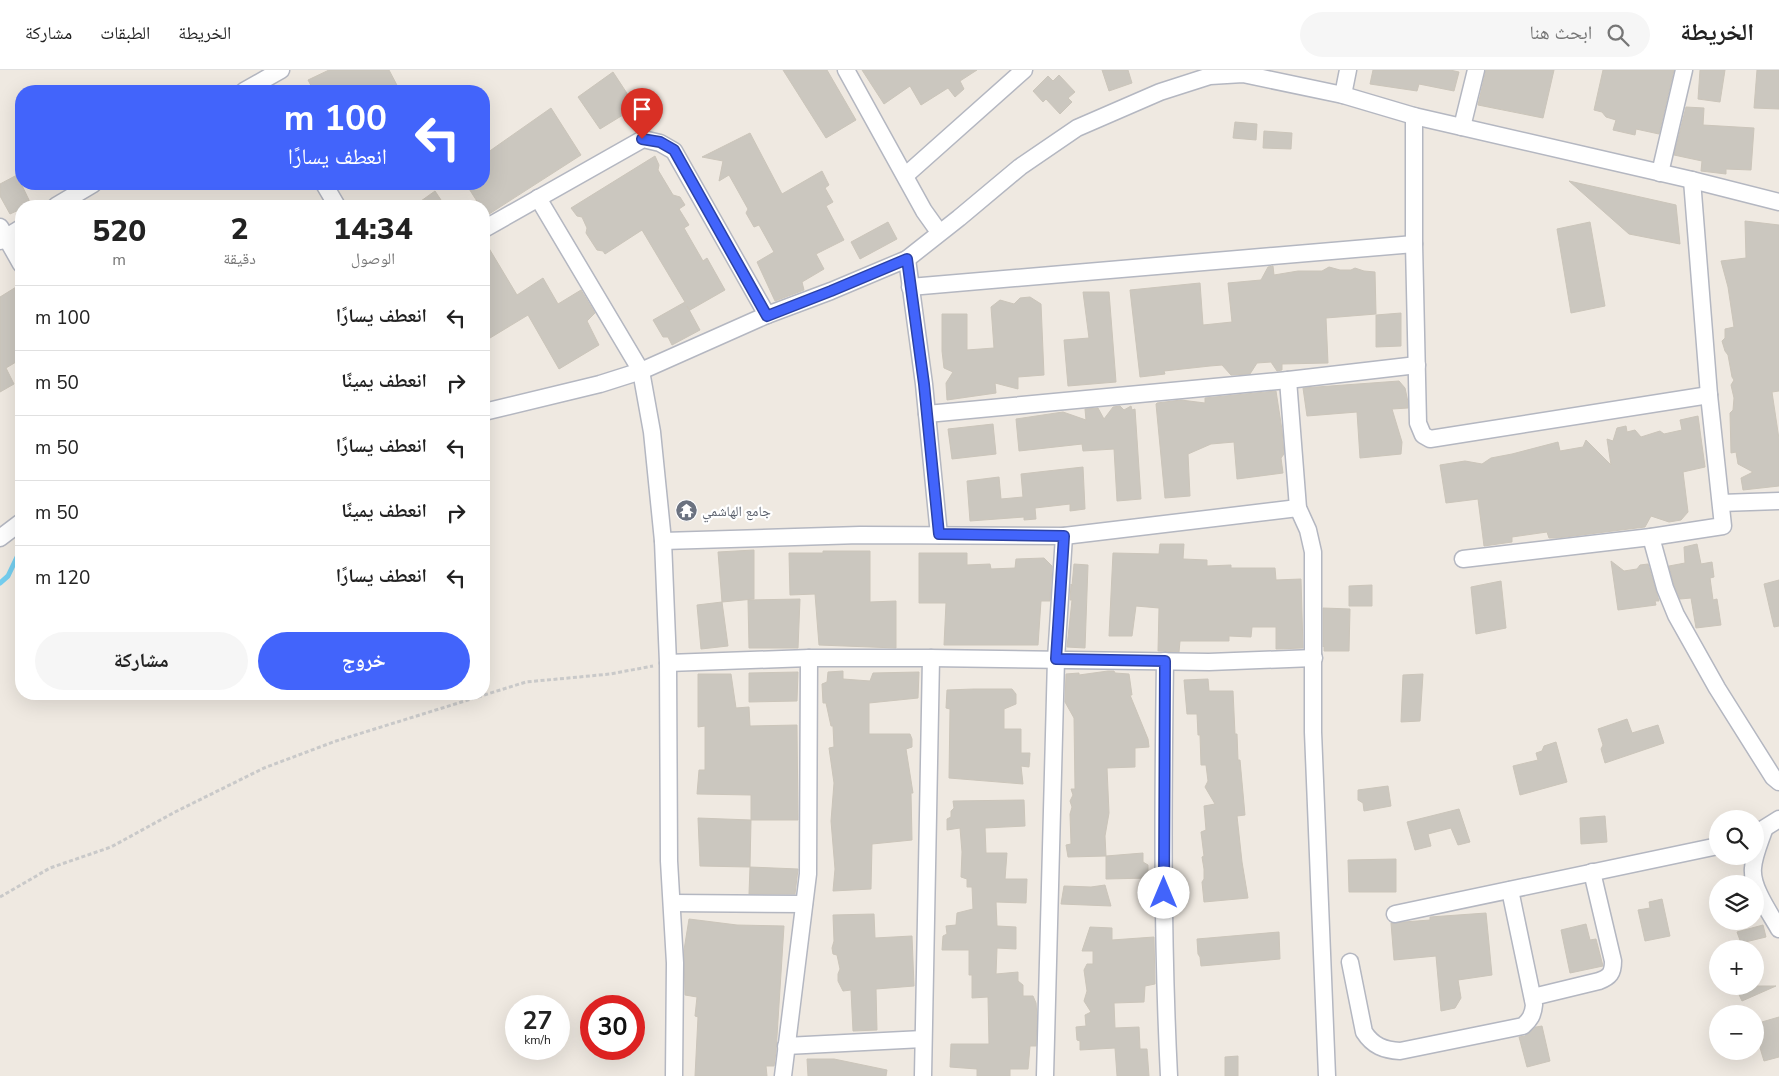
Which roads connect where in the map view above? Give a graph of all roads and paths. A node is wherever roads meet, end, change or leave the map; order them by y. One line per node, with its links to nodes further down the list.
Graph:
1 (281, 70): 8 (street)
2 (846, 70): 13 (street)
3 (1024, 70): 13 (street)
4 (1348, 70): 9 (street)
5 (1476, 70): 11 (street)
6 (1684, 70): 12 (street)
7 (1243, 72): 9 (street); 21 (street)
8 (254, 84)
9 (1343, 95): 10 (street)
10 (1414, 116): 11 (street); 23 (street)
11 (1462, 127): 12 (street)
12 (1660, 173): 14 (street)
13 (906, 175): 21 (street)
14 (1692, 180): 18 (street); 31 (street)
15 (83, 190): 17 (street)
16 (538, 198): 19 (street); 27 (street); 29 (street)
17 (66, 200)
18 (1779, 202)
19 (490, 226)
20 (15, 230): 22 (street)
21 (939, 232): 25 (street)
22 (2, 235): 24 (street)
23 (1414, 244): 26 (street); 28 (street)
24 (15, 255)
25 (907, 259): 26 (street); 27 (street)
26 (910, 287): 33 (street)
27 (767, 316): 29 (street)
28 (1417, 366): 30 (street); 31 (street)
29 (641, 371): 32 (street); 42 (street)
30 (1288, 380): 33 (street); 36 (street)
31 (1709, 395): 35 (street)
32 (490, 411)
33 (926, 414): 38 (street)
34 (1779, 501): 35 (street)
35 (1721, 503): 41 (street)
36 (1298, 508): 39 (street); 46 (street)
37 (15, 527): 40 (street)
38 (939, 534): 39 (street); 42 (street)
39 (1064, 536): 47 (street)
40 (0, 538)
41 (1651, 538): 43 (street); 52 (street)
42 (663, 541): 49 (street)
43 (1463, 559)
44 (809, 658): 45 (street); 49 (street); 61 (street)
45 (931, 658): 47 (street); 66 (street)
46 (1314, 658): 48 (street); 73 (street)
47 (1056, 659): 48 (street); 71 (street)
48 (1165, 661): 72 (street)
49 (668, 663): 50 (path); 60 (street)
50 (490, 693)
51 (468, 700): 59 (path)
52 (1779, 782)
53 (1779, 819): 54 (street)
54 (1764, 829)
55 (1709, 848): 57 (street)
56 (1753, 865): 63 (street)
57 (1592, 872): 58 (street); 65 (street)
58 (1510, 890): 62 (street); 65 (street)
59 (0, 897)
60 (672, 903): 61 (street); 68 (street)
61 (804, 904): 67 (street)
62 (1395, 914)
63 (1779, 929)
64 (1350, 962): 65 (street)
65 (1533, 997)
66 (923, 1039): 67 (street); 70 (street)
67 (786, 1046): 69 (street)
68 (674, 1076)
69 (783, 1076)
70 (923, 1076)
71 (1045, 1076)
72 (1170, 1076)
73 (1327, 1076)

